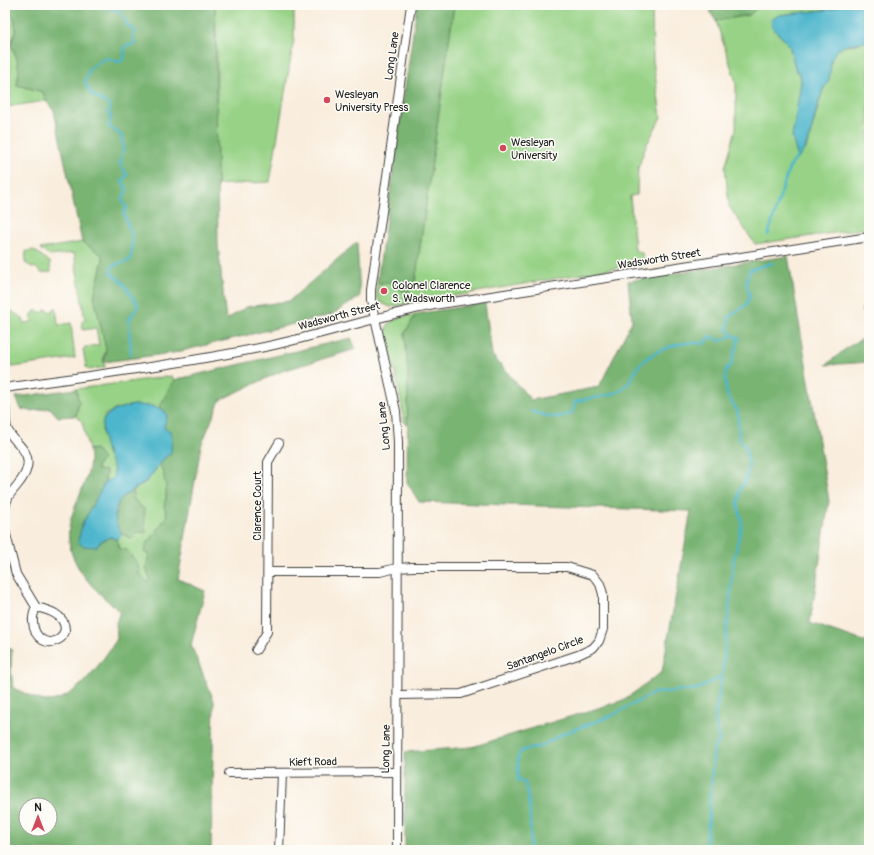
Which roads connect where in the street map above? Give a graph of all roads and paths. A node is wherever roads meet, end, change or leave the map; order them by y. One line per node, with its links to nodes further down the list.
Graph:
1 (411, 5): 3 (street, Long Lane)
2 (869, 237): 3 (street, Wadsworth Street)
3 (375, 318): 4 (street, Wadsworth Street); 9 (street, Long Lane)
4 (5, 388)
5 (5, 406): 7 (street)
6 (279, 444): 10 (street, Clarence Court)
7 (5, 508)
8 (5, 531): 11 (street)
9 (397, 568): 10 (street); 13 (street, Long Lane); 13 (street, Santangelo Circle)
10 (268, 572): 12 (street, Clarence Court)
11 (36, 607): 11 (street)
12 (256, 650)
13 (398, 695): 14 (street, Long Lane)
14 (397, 772): 16 (street, Kieft Road); 18 (street, Long Lane)
15 (229, 773): 16 (street, Kieft Road)
16 (282, 773): 17 (street)
17 (279, 850)
18 (397, 850)

